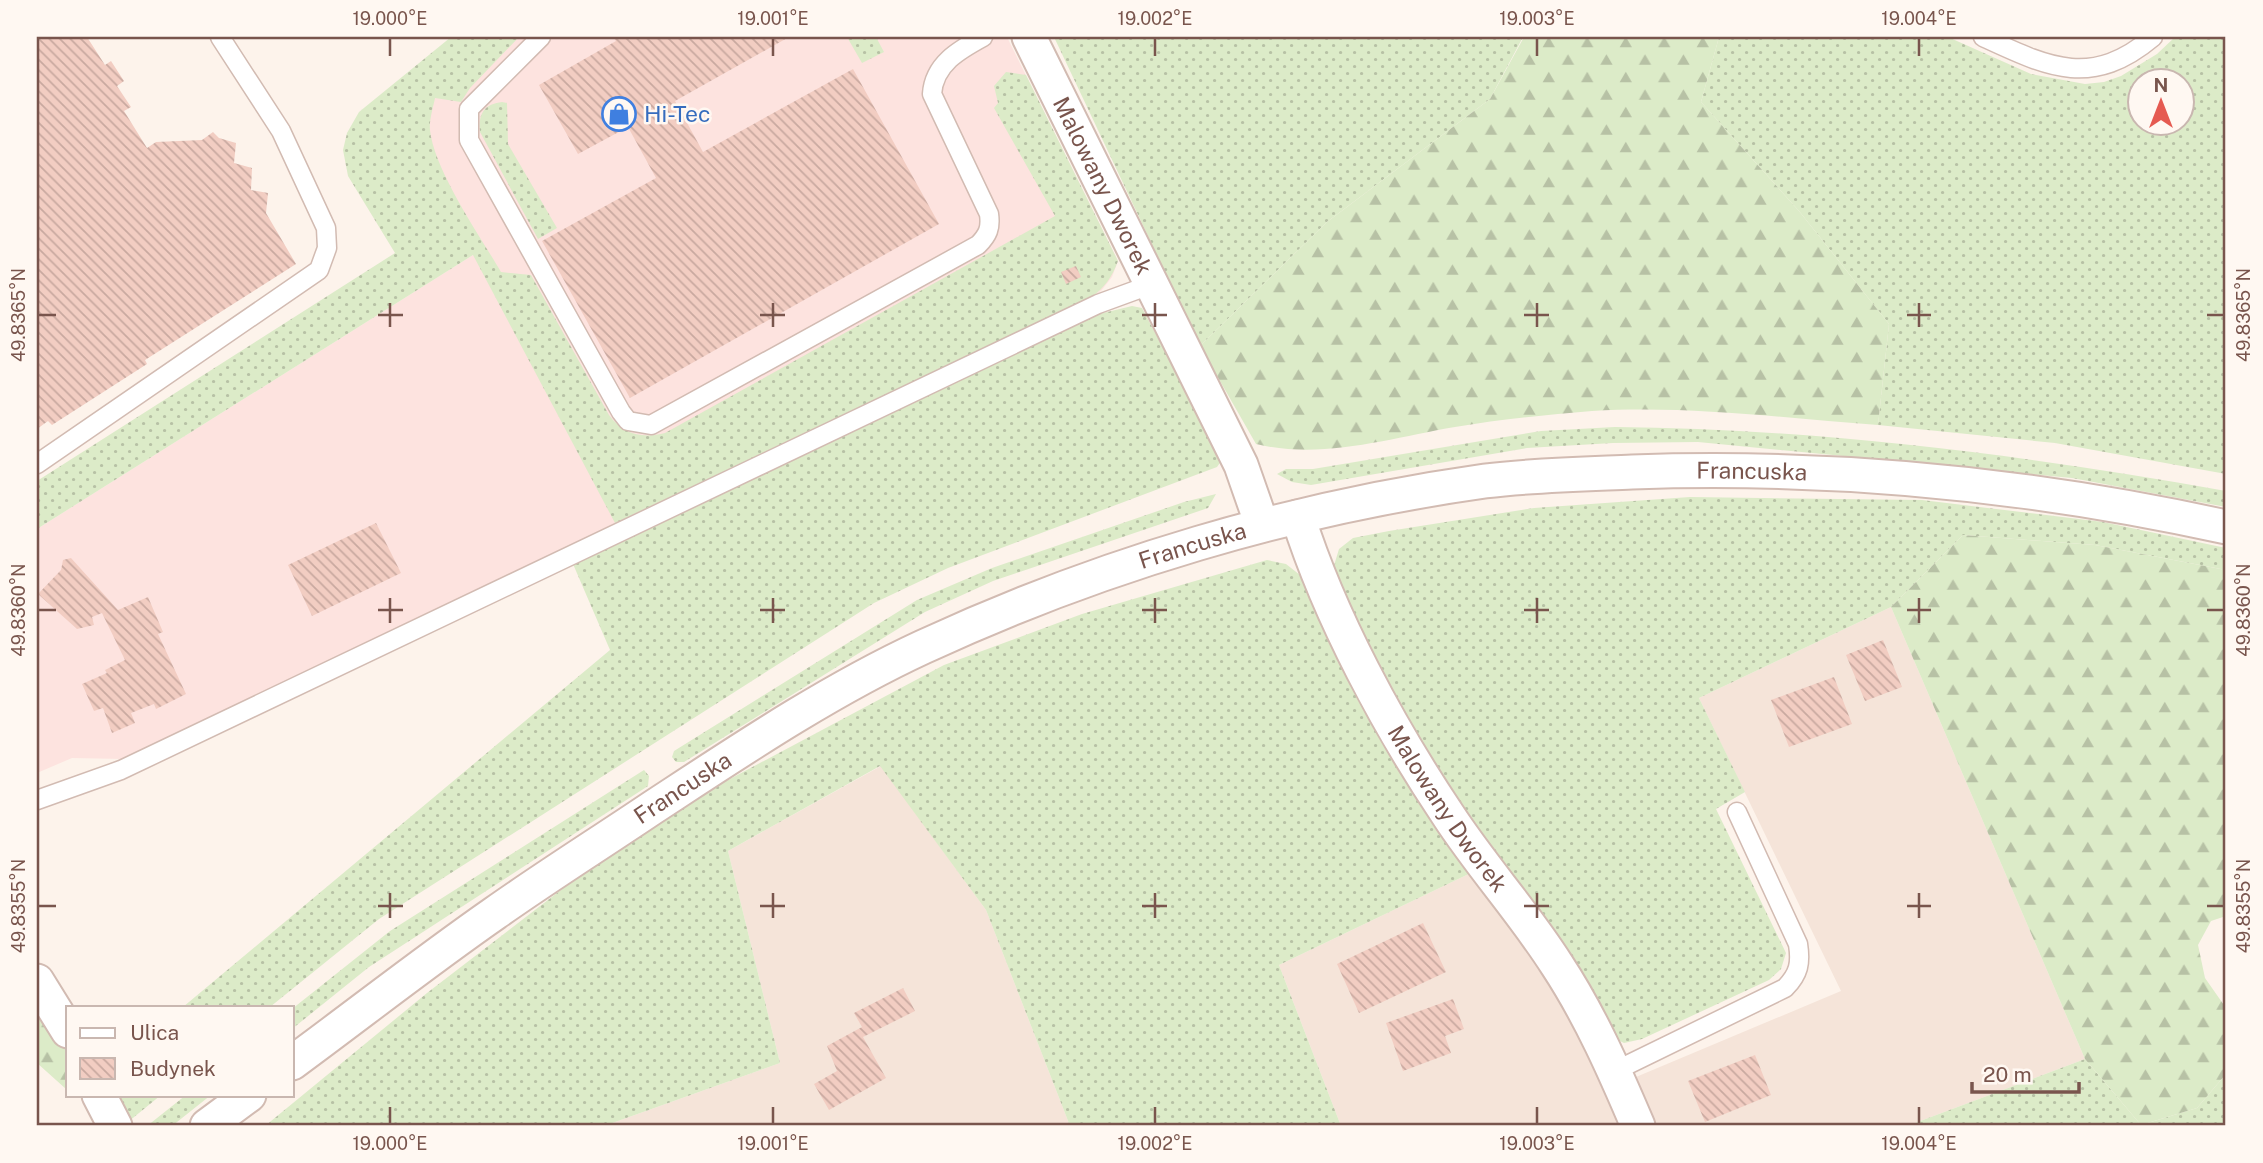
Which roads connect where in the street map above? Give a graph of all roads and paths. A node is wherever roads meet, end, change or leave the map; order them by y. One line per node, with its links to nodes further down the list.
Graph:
1 (220, 37): 8 (lane)
2 (541, 37): 3 (lane)
3 (983, 37)
4 (1029, 37): 7 (street, Malowany Dworek)
5 (1983, 37): 6 (lane)
6 (2152, 37)
7 (1150, 285): 10 (street, Malowany Dworek); 12 (lane)
8 (37, 464)
9 (1298, 517): 10 (street, Francuska); 11 (street, Francuska); 17 (street, Malowany Dworek)
10 (1262, 525): 16 (street, Francuska)
11 (2226, 527)
12 (37, 800)
13 (1737, 812): 17 (lane)
14 (37, 981): 15 (street)
15 (66, 1028)
16 (294, 1062)
17 (1615, 1070): 22 (street, Malowany Dworek)
18 (100, 1096): 20 (street)
19 (248, 1096): 21 (street)
20 (115, 1126)
21 (207, 1126)
22 (1639, 1126)

